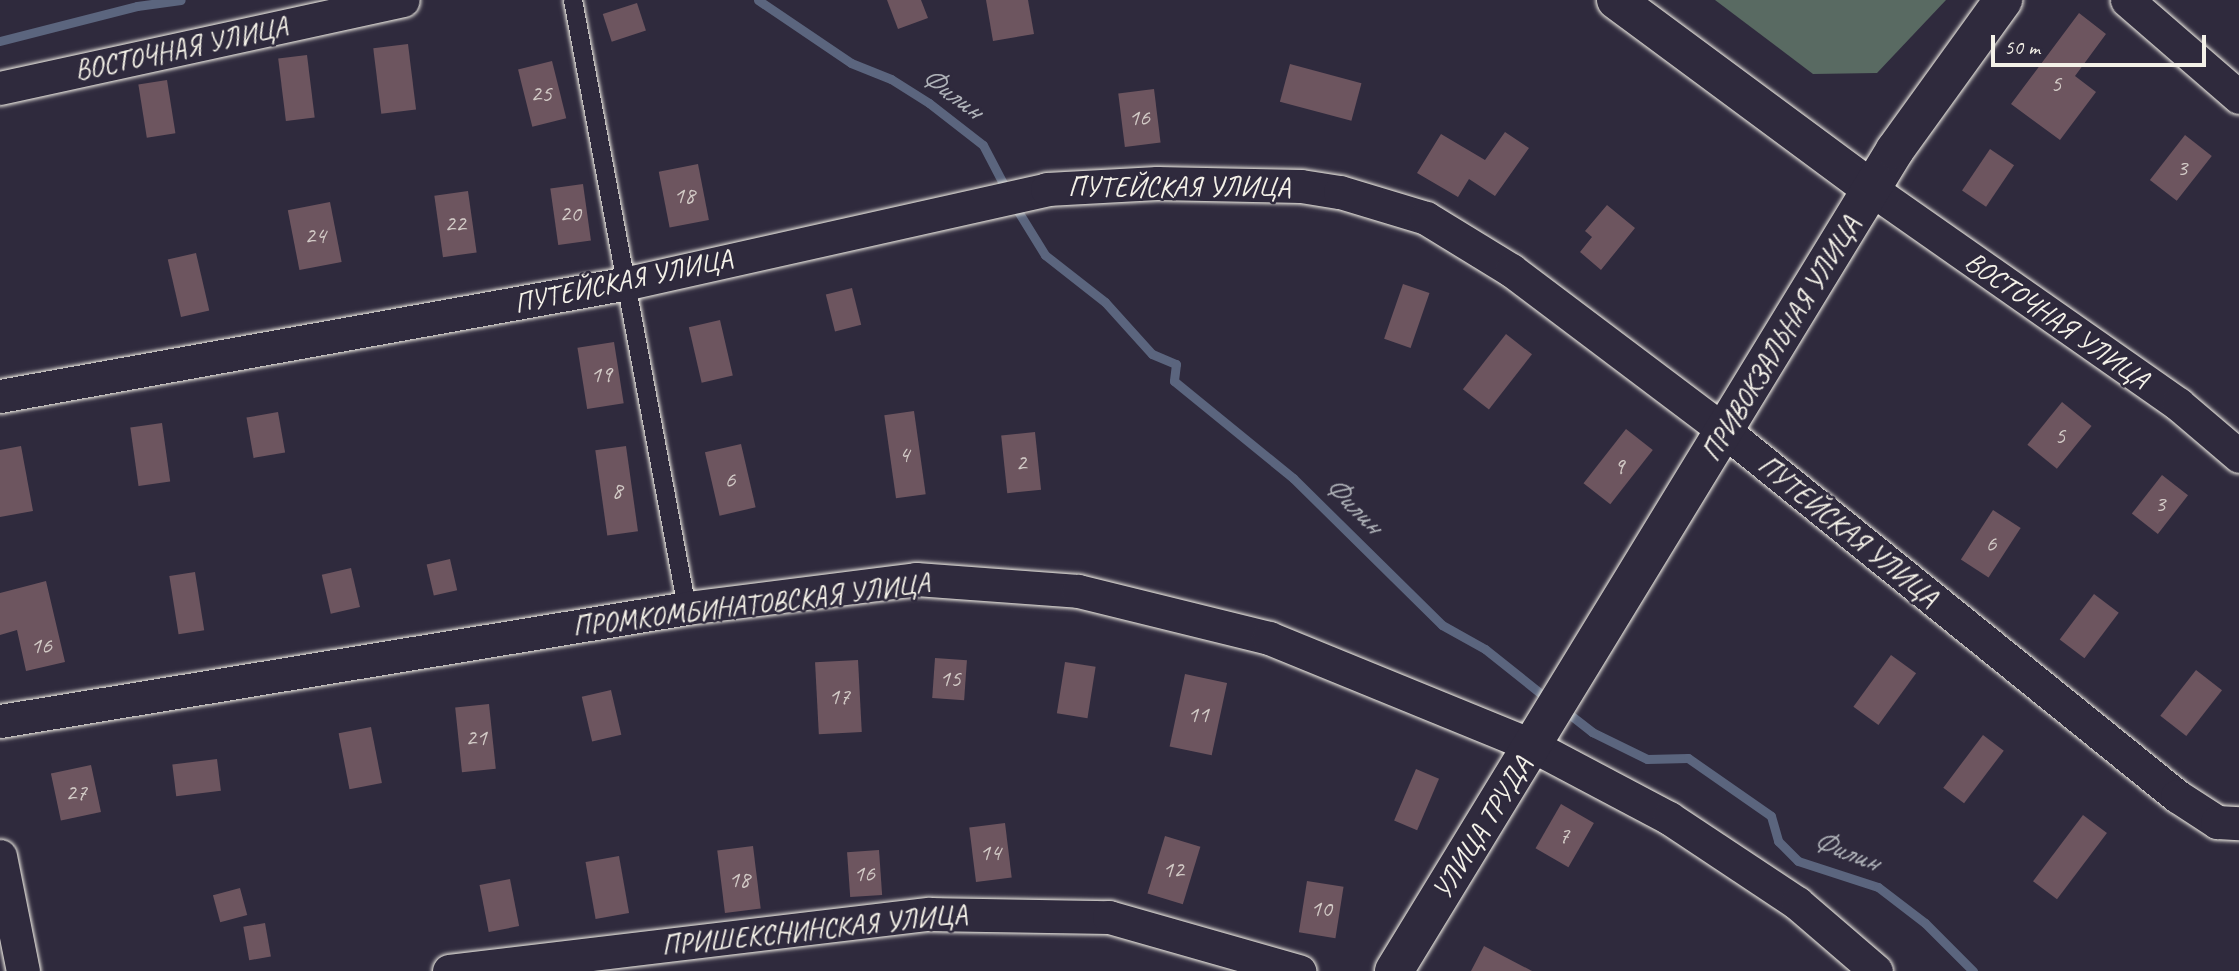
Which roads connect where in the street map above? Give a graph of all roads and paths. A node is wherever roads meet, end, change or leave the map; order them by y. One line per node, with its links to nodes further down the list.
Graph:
1 (403, 0): 6 (street, ВОСТОЧНАЯ УЛИЦА)
2 (573, 0): 9 (lane)
3 (1616, 0): 8 (street)
4 (2003, 0): 8 (street, ПРИВОКЗАЛЬНАЯ УЛИЦА)
5 (2127, 0): 7 (street)
6 (0, 88)
7 (2239, 97)
8 (1871, 189): 11 (street, ПРИВОКЗАЛЬНАЯ УЛИЦА); 12 (street, ВОСТОЧНАЯ УЛИЦА)
9 (628, 283): 10 (street, ПУТЕЙСКАЯ УЛИЦА); 11 (street, ПУТЕЙСКАЯ УЛИЦА); 13 (lane)
10 (0, 396)
11 (1726, 432): 14 (street, ПРИВОКЗАЛЬНАЯ УЛИЦА); 17 (street, ПУТЕЙСКАЯ УЛИЦА)
12 (2239, 456)
13 (687, 608): 15 (street, ПРОМКОМБИНАТОВСКАЯ УЛИЦА); 16 (street, ПРОМКОМБИНАТОВСКАЯ УЛИЦА)
14 (1569, 685): 16 (street, УЛИЦА ТРУДА)
15 (0, 721)
16 (1542, 732): 22 (street, УЛИЦА ТРУДА); 23 (street, ПРОМКОМБИНАТОВСКАЯ УЛИЦА)
17 (2239, 823)
18 (0, 856): 19 (street)
19 (23, 971)
20 (449, 971): 21 (street, ПРИШЕКСНИНСКАЯ УЛИЦА)
21 (1299, 971)
22 (1394, 971)
23 (1876, 971)

